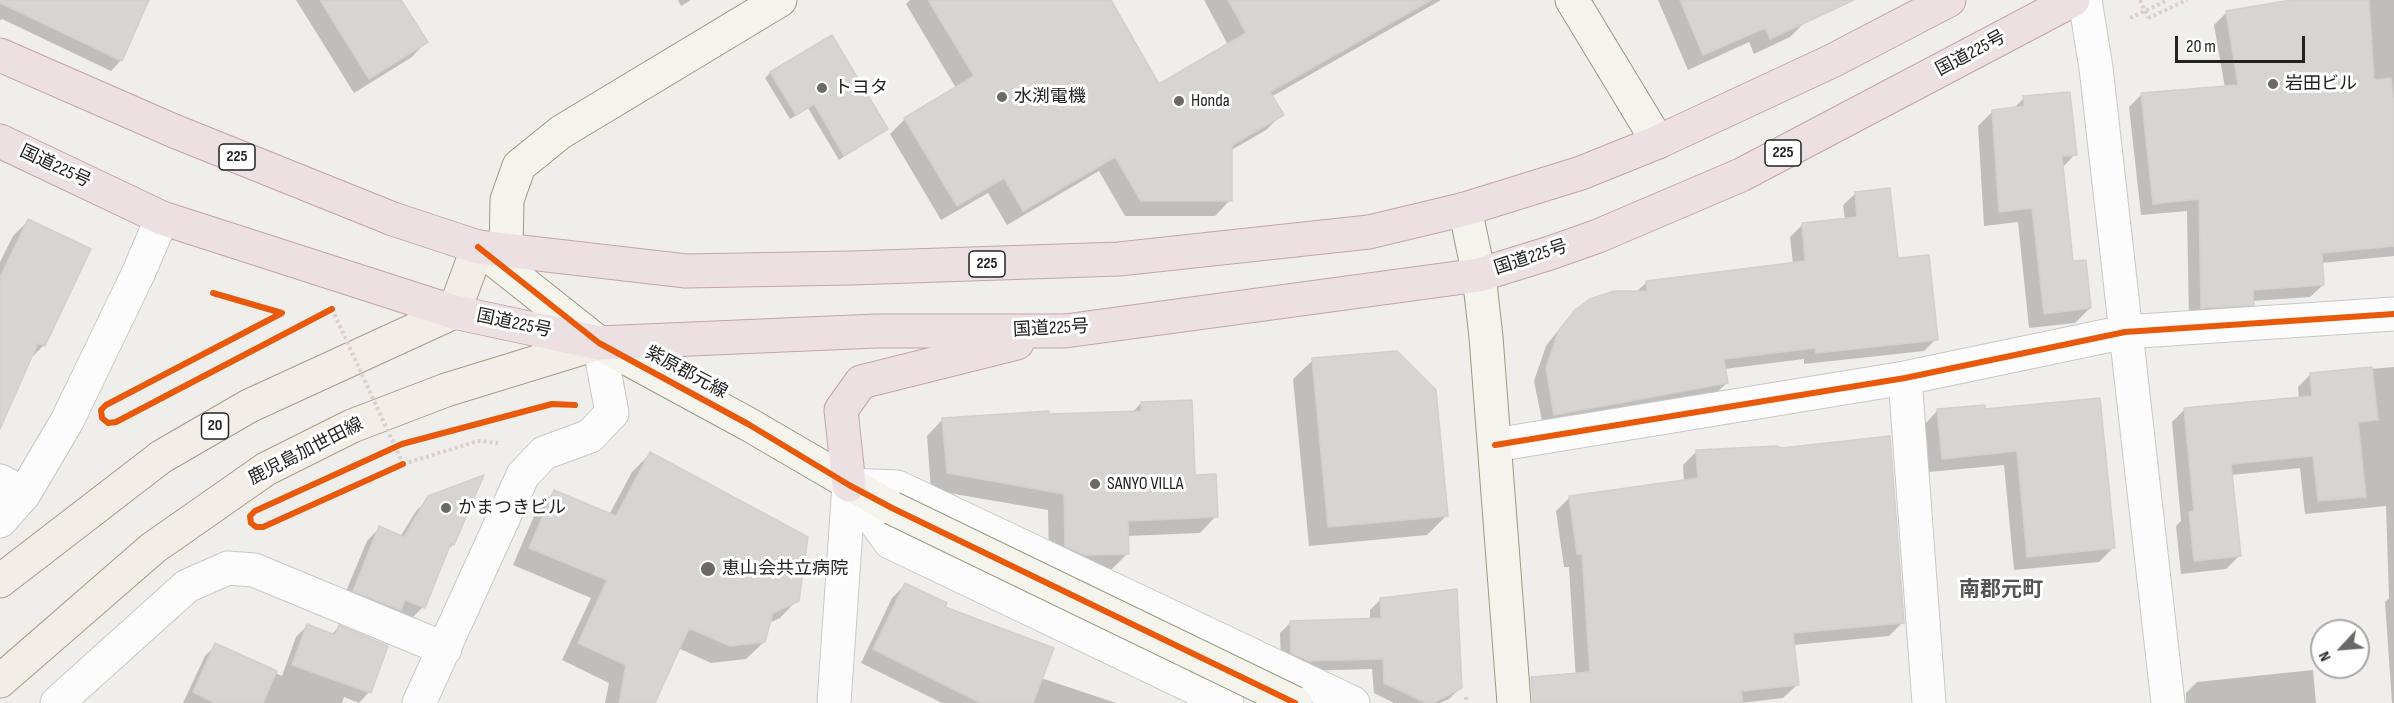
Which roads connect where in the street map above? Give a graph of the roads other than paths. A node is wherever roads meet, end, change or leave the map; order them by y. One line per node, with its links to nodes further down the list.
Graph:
1 (780, 0): 11 (street)
2 (1572, 0): 8 (street)
3 (1949, 0): 8 (highway, 225)
4 (2073, 0): 12 (highway, 国道225号 / 225)
5 (2085, 0): 16 (street)
6 (0, 55): 11 (highway, 225)
7 (0, 141): 10 (highway, 国道225号 / 225)
8 (1658, 142): 9 (highway, 225)
9 (1465, 209): 11 (highway, 225); 12 (street)
10 (162, 218): 13 (highway, 国道225号 / 225); 21 (street)
11 (492, 249): 13 (main road); 17 (street, 紫原郡元線)
12 (1479, 275): 15 (highway, 国道225号 / 225); 19 (street)
13 (454, 312): 17 (highway, 国道225号 / 225); 23 (main road, 20)
14 (2394, 314): 16 (street)
15 (1065, 331): 17 (highway, 国道225号 / 225); 20 (highway, 225)
16 (2124, 332): 18 (street); 36 (street)
17 (598, 343): 20 (street, 紫原郡元線); 25 (street); 27 (main road, 鹿児島加世田線)
18 (1905, 378): 19 (street); 35 (street)
19 (1495, 446): 34 (street)
20 (849, 484): 24 (street); 26 (street); 30 (street); 32 (street, 紫原郡元線, bridge)
21 (12, 488): 22 (street)
22 (0, 521)
23 (0, 581)
24 (1150, 606): 26 (street); 33 (street)
25 (445, 649): 28 (street); 29 (street)
26 (1125, 654): 31 (street)
27 (0, 681)
28 (57, 703)
29 (419, 703)
30 (834, 703)
31 (1227, 703)
32 (1295, 703)
33 (1353, 703)
34 (1514, 703)
35 (1929, 703)
36 (2168, 703)

